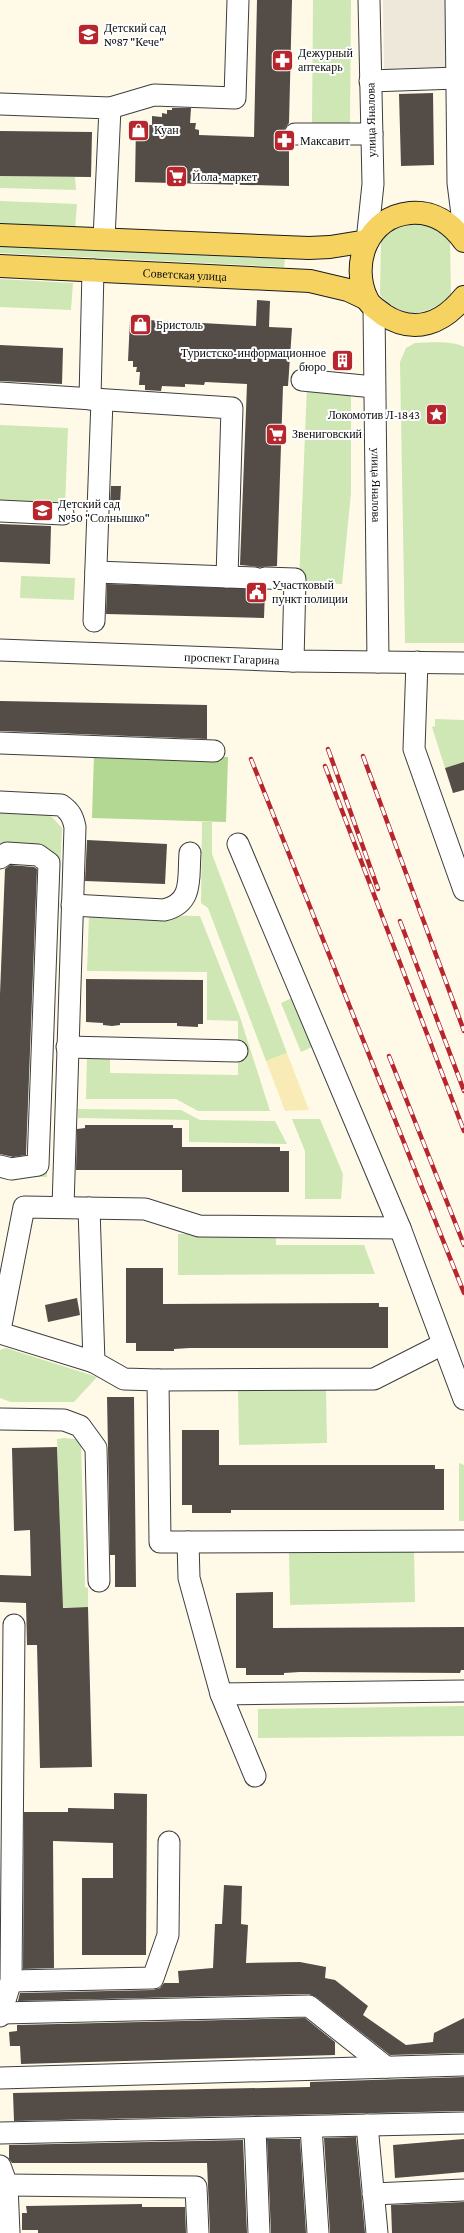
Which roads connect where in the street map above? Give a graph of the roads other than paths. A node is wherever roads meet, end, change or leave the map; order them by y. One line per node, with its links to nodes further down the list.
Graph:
1 (238, 0): 7 (street)
2 (369, 0): 5 (street, улица Яналова)
3 (456, 0): 4 (street)
4 (457, 78): 5 (street); 10 (street)
5 (370, 81): 9 (street, улица Яналова)
6 (0, 104): 7 (street)
7 (110, 108): 13 (street)
8 (295, 134): 9 (street)
9 (372, 134): 14 (street, улица Яналова)
10 (461, 134): 11 (street)
11 (464, 230)
12 (0, 235): 13 (main road)
13 (104, 239): 14 (main road)
14 (367, 240): 15 (main road); 19 (main road)
15 (464, 241)
16 (0, 266): 17 (main road, Советская улица)
17 (93, 270): 19 (main road, Советская улица); 23 (street)
18 (464, 297): 19 (main road, Советская улица)
19 (370, 304): 21 (street, улица Яналова)
20 (302, 380): 21 (street)
21 (374, 387): 31 (street, улица Яналова)
22 (0, 393): 23 (street)
23 (96, 400): 26 (street); 27 (street)
24 (0, 511): 25 (street)
25 (63, 514)
26 (96, 572): 27 (street); 28 (street)
27 (227, 577): 30 (street)
28 (94, 621)
29 (0, 650): 30 (street, проспект Гагарина)
30 (293, 661): 31 (street, проспект Гагарина)
31 (378, 662): 32 (street, проспект Гагарина)
32 (418, 662): 33 (street, проспект Гагарина); 40 (street)
33 (464, 663)
34 (0, 743): 35 (street)
35 (214, 751)
36 (0, 802): 41 (street)
37 (238, 844): 47 (street)
38 (190, 853): 41 (street)
39 (0, 858): 44 (street)
40 (464, 890)
41 (72, 905): 42 (street)
42 (67, 1047): 43 (street); 45 (street)
43 (237, 1051)
44 (0, 1166)
45 (63, 1207): 46 (street); 48 (street)
46 (89, 1208): 47 (street); 51 (street)
47 (400, 1228): 50 (street)
48 (0, 1330)
49 (0, 1333): 51 (street)
50 (443, 1344): 52 (street); 53 (street)
51 (94, 1362): 52 (street)
52 (158, 1380): 56 (street)
53 (464, 1399)
54 (0, 1420): 57 (street)
55 (464, 1541): 56 (street)
56 (188, 1542): 60 (street)
57 (99, 1581)
58 (14, 1625): 63 (street)
59 (464, 1691): 60 (street)
60 (221, 1694): 61 (street)
61 (255, 1776)
62 (169, 1842): 63 (street)
63 (7, 1975): 64 (street)
64 (0, 2014): 66 (street)
65 (464, 2065): 66 (street)
66 (386, 2067): 67 (street)
67 (0, 2078)
68 (464, 2123): 69 (street)
69 (367, 2125): 70 (street); 75 (street)
70 (311, 2127): 71 (street); 79 (street)
71 (255, 2128): 72 (street); 78 (street)
72 (0, 2133)
73 (3, 2176): 76 (street); 77 (street)
74 (464, 2190): 75 (street)
75 (373, 2194): 80 (street)
76 (9, 2233)
77 (198, 2233)
78 (259, 2233)
79 (318, 2233)
80 (377, 2233)

